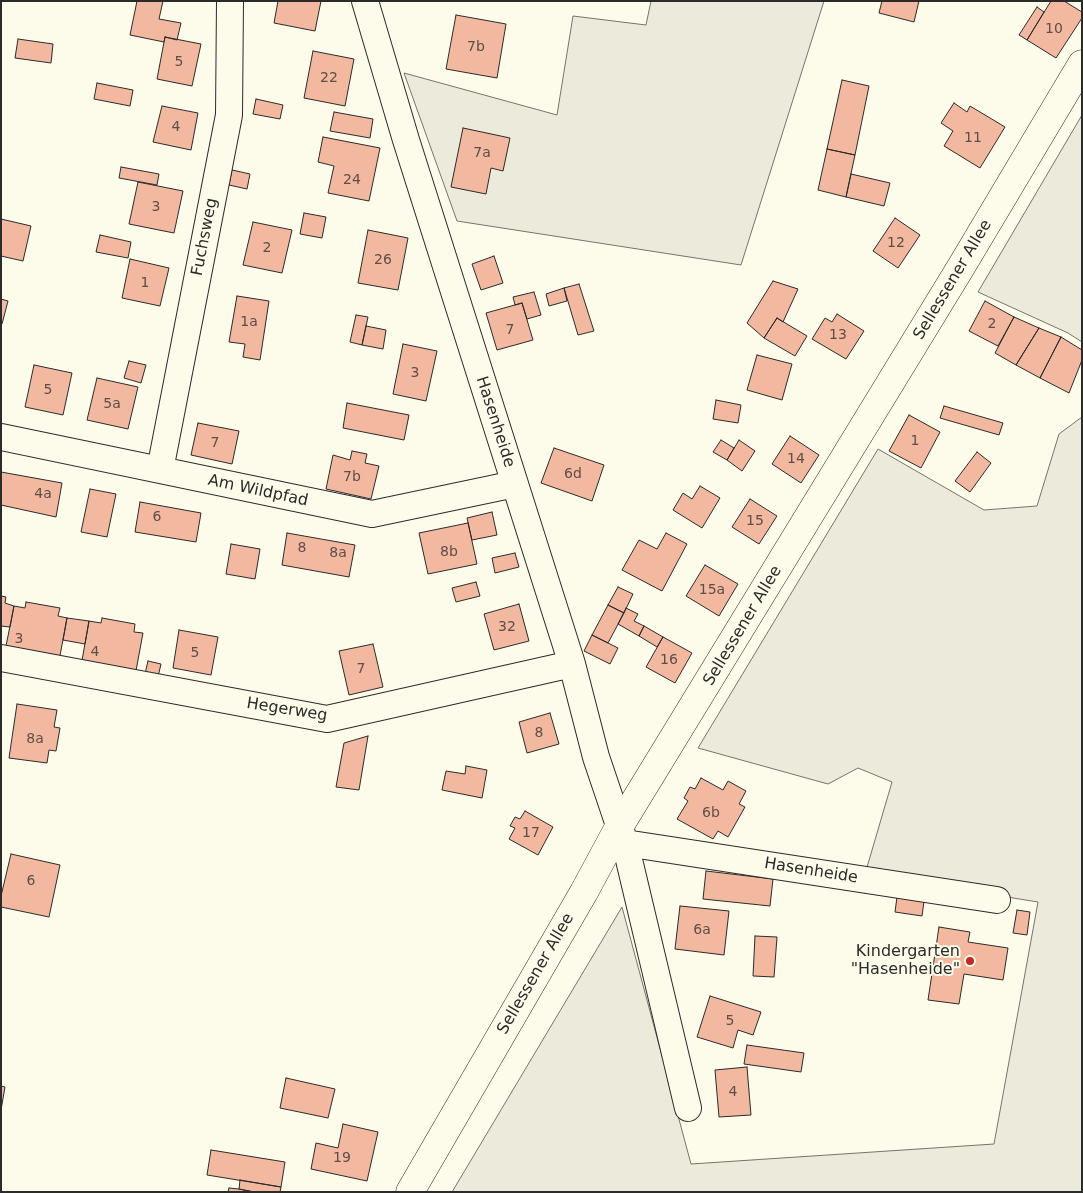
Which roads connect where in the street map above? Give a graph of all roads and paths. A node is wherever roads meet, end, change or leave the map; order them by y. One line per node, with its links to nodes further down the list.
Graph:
1 (230, 1): 5 (street, Fuchsweg)
2 (365, 1): 6 (street, Hasenheide)
3 (1082, 64): 9 (main road, Sellessener Allee)
4 (1, 436): 5 (street, Am Wildpfad)
5 (160, 470): 6 (street, Am Wildpfad)
6 (515, 484): 8 (street, Hasenheide)
7 (1, 658): 8 (street, Hegerweg)
8 (572, 664): 9 (street, Hasenheide)
9 (622, 835): 10 (street, Hasenheide); 11 (street, Hasenheide); 12 (main road, Sellessener Allee)
10 (997, 900)
11 (688, 1108)
12 (410, 1192)

